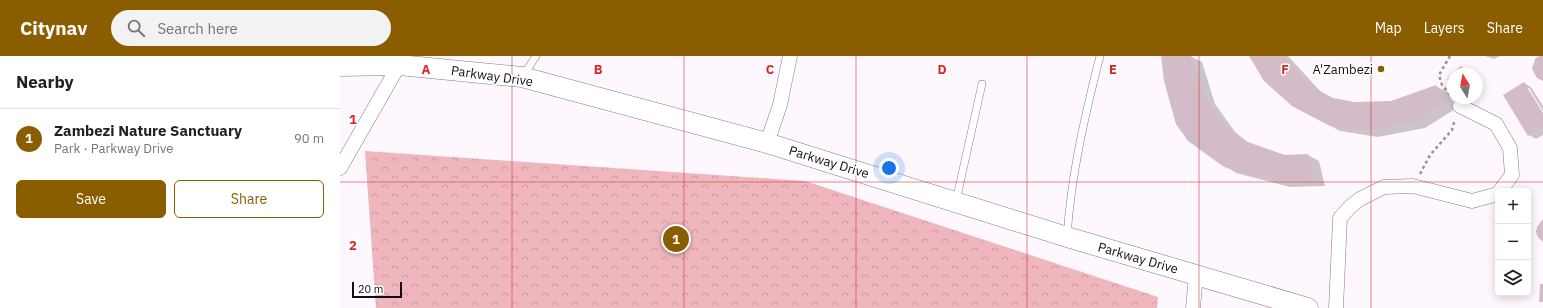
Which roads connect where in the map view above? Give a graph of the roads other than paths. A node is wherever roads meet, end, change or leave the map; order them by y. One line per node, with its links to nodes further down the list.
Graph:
1 (536, 56): 6 (lane)
2 (790, 56): 9 (street)
3 (1100, 56): 14 (lane)
4 (394, 60): 5 (street, Parkway Drive); 6 (street, Parkway Drive); 10 (street)
5 (340, 66)
6 (522, 78): 9 (street, Parkway Drive)
7 (982, 84): 13 (lane)
8 (1461, 104): 11 (street)
9 (767, 144): 13 (street, Parkway Drive)
10 (340, 168)
11 (1502, 188)
12 (1495, 195): 18 (street)
13 (956, 201): 14 (street, Parkway Drive)
14 (1067, 237): 15 (street, Parkway Drive)
15 (1196, 275): 16 (street); 17 (street, Parkway Drive)
16 (1193, 308)
17 (1308, 308)
18 (1336, 308)

